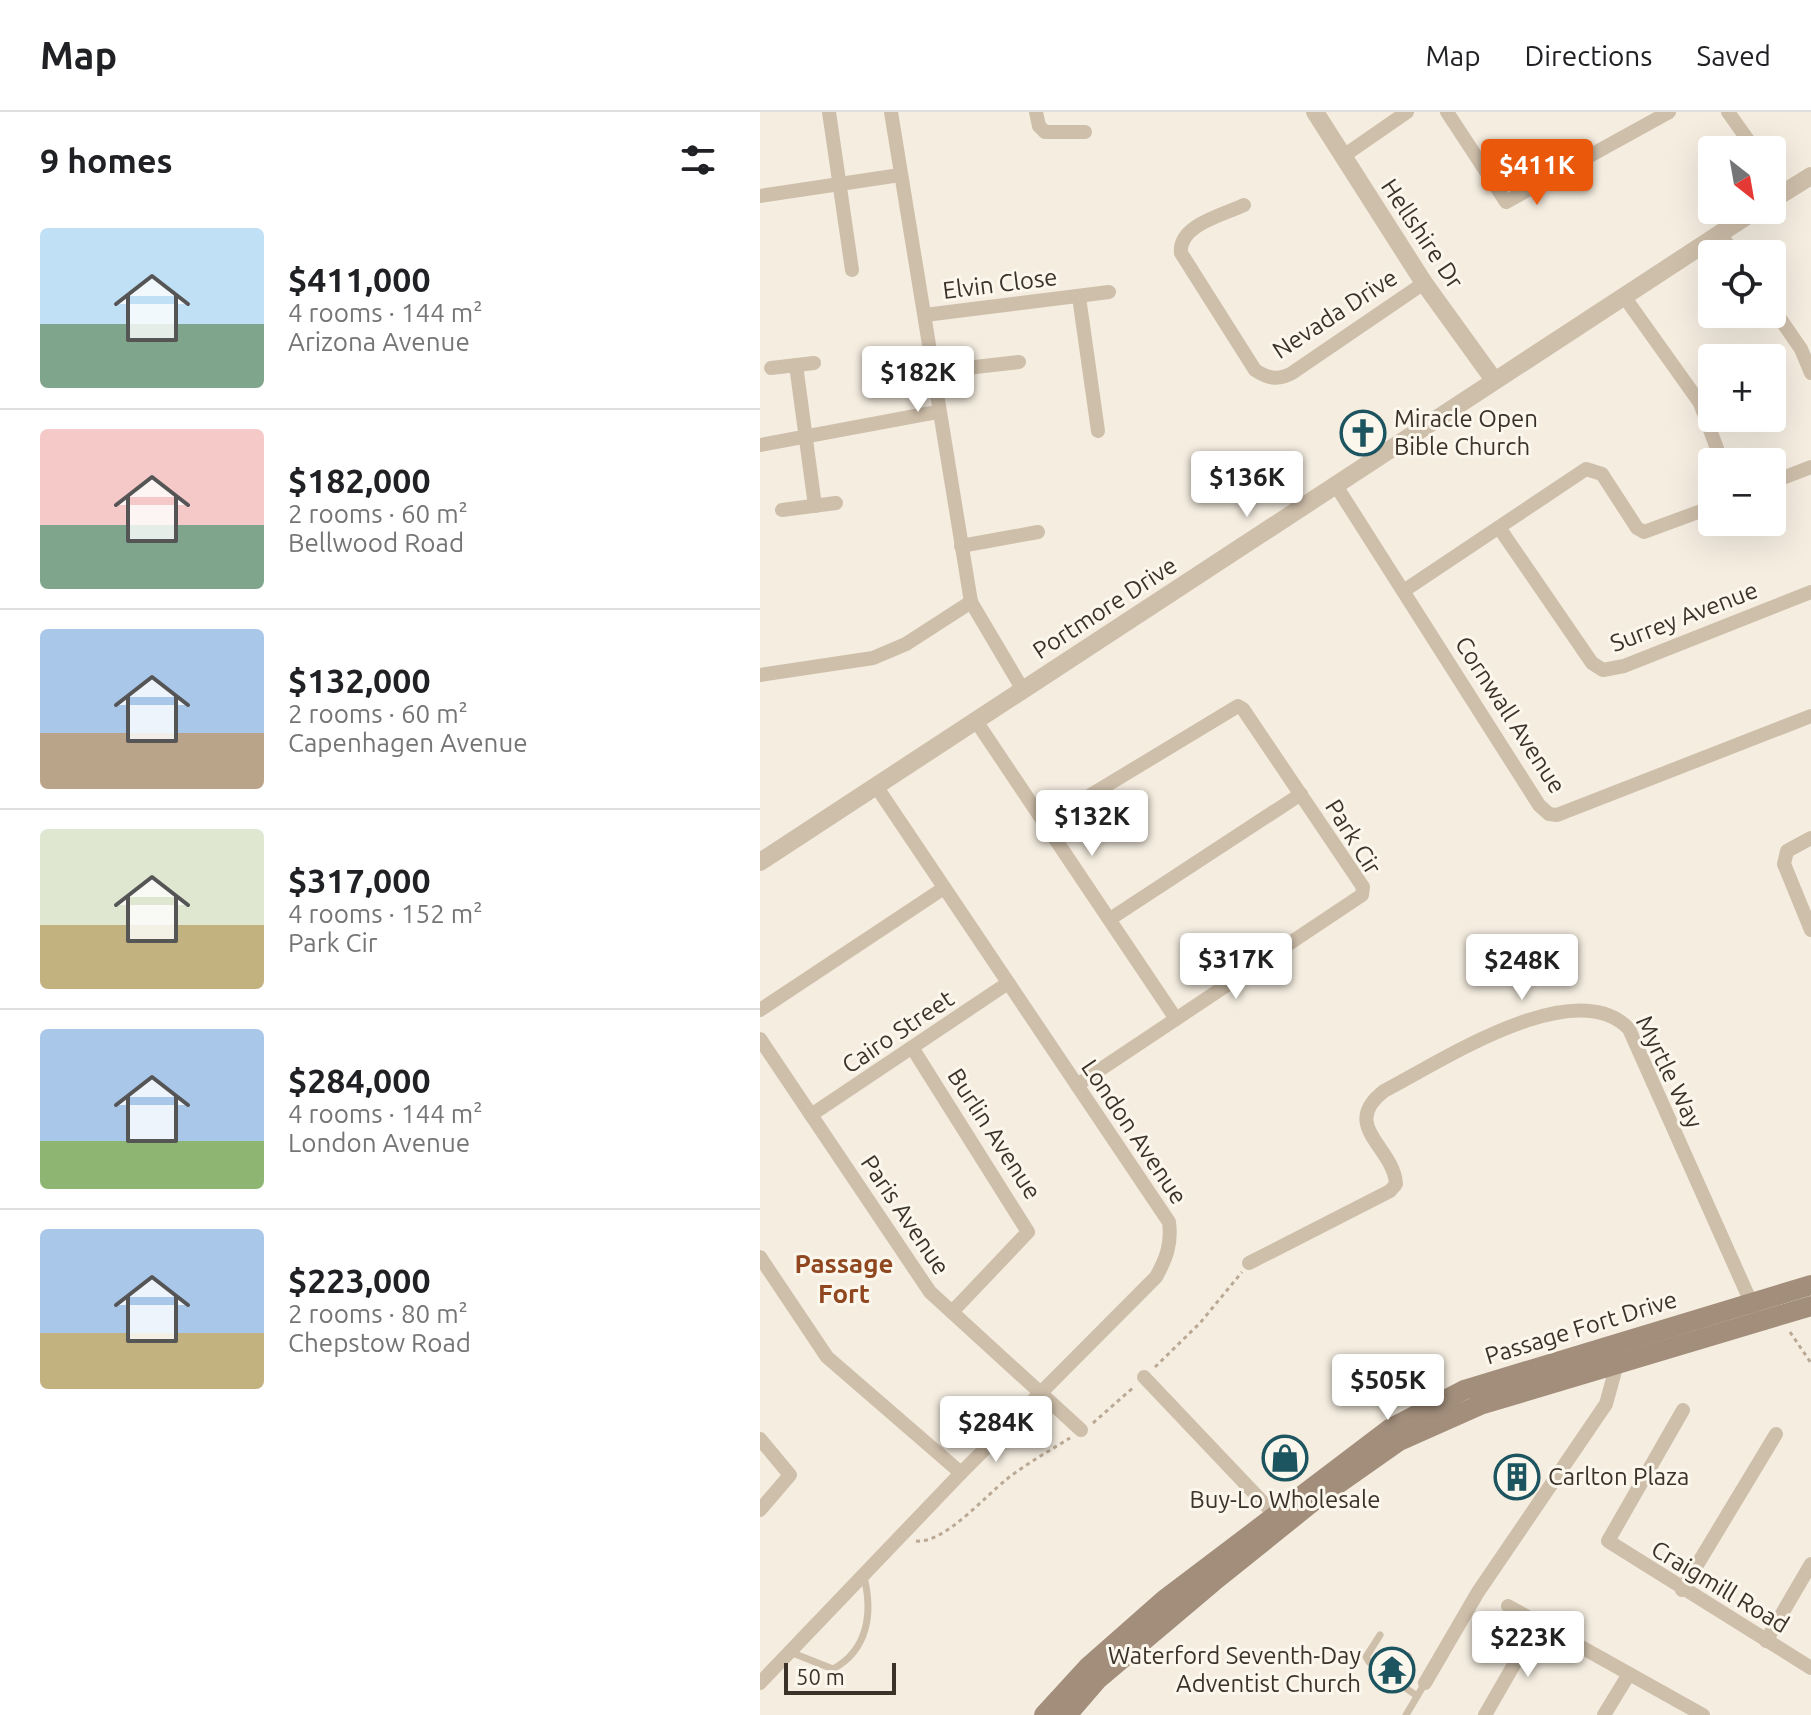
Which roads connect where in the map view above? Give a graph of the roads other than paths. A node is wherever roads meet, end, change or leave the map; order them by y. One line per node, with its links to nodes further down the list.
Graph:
1 (829, 112): 14 (street)
2 (891, 112): 12 (street)
3 (1036, 112): 9 (street)
4 (1315, 112): 11 (street, Hellshire Dr)
5 (1407, 112): 11 (street)
6 (1447, 112): 7 (street)
7 (1669, 112)
8 (1728, 112): 10 (street)
9 (1085, 132)
10 (1745, 136)
11 (1342, 157): 22 (street, Hellshire Dr)
12 (900, 175): 14 (street); 26 (street)
13 (1811, 176): 15 (street)
14 (840, 185): 16 (street); 21 (street)
15 (1786, 191)
16 (760, 196)
17 (1244, 205): 22 (street, Nevada Drive)
18 (1733, 224): 19 (street, Portmore Drive)
19 (1719, 233): 20 (street); 24 (street, Portmore Drive)
20 (1724, 240)
21 (852, 270)
22 (1424, 283): 35 (street, Hellshire Dr)
23 (1109, 292): 25 (street, Elvin Close)
24 (1623, 295): 35 (street, Portmore Drive); 40 (street)
25 (1079, 297): 26 (street, Elvin Close); 37 (street, Elvin Close)
26 (925, 315): 33 (street)
27 (1786, 323): 28 (street)
28 (1806, 345): 34 (street)
29 (1019, 362): 33 (street)
30 (814, 363): 31 (street)
31 (796, 365): 32 (street); 38 (street)
32 (771, 368)
33 (931, 372): 36 (street)
34 (1811, 373)
35 (1494, 380): 43 (street, Portmore Drive)
36 (937, 412): 38 (street); 50 (street)
37 (1098, 431)
38 (807, 438): 39 (street); 45 (street)
39 (760, 445)
40 (1717, 448)
41 (1811, 467): 42 (street)
42 (1786, 477)
43 (1335, 484): 51 (street, Cornwall Avenue); 55 (street, Portmore Drive)
44 (836, 503): 45 (street)
45 (815, 506): 46 (street)
46 (782, 510)
47 (1698, 512): 48 (street)
48 (1500, 529): 51 (street); 52 (street, Surrey Avenue)
49 (1038, 532): 50 (street)
50 (961, 546): 53 (street)
51 (1405, 590): 56 (street, Cornwall Avenue)
52 (1811, 592)
53 (971, 602): 54 (street); 55 (street)
54 (760, 675)
55 (1023, 690): 57 (street, Portmore Drive)
56 (1811, 716)
57 (976, 721): 58 (street, Portmore Drive); 60 (street)
58 (876, 786): 62 (street, Portmore Drive); 63 (street, London Avenue)
59 (1301, 794): 60 (street, Park Cir); 64 (street); 68 (street, Park Cir)
60 (1046, 822): 64 (street)
61 (1811, 838): 65 (street)
62 (760, 862)
63 (944, 888): 66 (street, London Avenue); 67 (street)
64 (1110, 919): 68 (street)
65 (1811, 930)
66 (1008, 983): 70 (street, Cairo Street); 71 (street, London Avenue)
67 (760, 1010)
68 (1176, 1019): 71 (street, Park Cir)
69 (760, 1039): 72 (street, Paris Avenue)
70 (913, 1049): 72 (street, Cairo Street); 79 (street, Burlin Avenue)
71 (1077, 1085): 83 (street, London Avenue)
72 (811, 1115): 79 (street, Paris Avenue)
73 (760, 1257): 75 (street)
74 (1249, 1263): 77 (street, Myrtle Way)
75 (766, 1282): 88 (street)
76 (1811, 1285): 77 (main road, Passage Fort Drive)
77 (1752, 1303): 80 (street, Myrtle Way); 90 (main road, Passage Fort Drive)
78 (1811, 1306): 80 (main road, Passage Fort Drive)
79 (952, 1312): 83 (street, Paris Avenue)
80 (1760, 1322): 81 (main road, Passage Fort Drive)
81 (1617, 1364): 104 (street); 106 (main road, Passage Fort Drive)
82 (1144, 1377): 90 (street)
83 (1040, 1393): 85 (street, Paris Avenue); 88 (street, London Avenue)
84 (1683, 1410): 93 (street, Craigmill Road)
85 (1081, 1430)
86 (1776, 1434): 93 (street)
87 (760, 1439): 89 (street)
88 (961, 1473): 92 (street, London Avenue)
89 (760, 1510)
90 (1274, 1514): 105 (main road, Passage Fort Drive)
91 (1811, 1564): 97 (street)
92 (863, 1575): 98 (street, London Avenue); 98 (lane)
93 (1682, 1590): 97 (street, Craigmill Road)
94 (1508, 1606): 95 (street)
95 (1538, 1623): 101 (street); 108 (street)
96 (1380, 1635): 102 (lane)
97 (1766, 1641): 100 (street, Craigmill Road)
98 (790, 1652): 103 (street, London Avenue)
99 (1408, 1656): 102 (lane)
100 (1811, 1668)
101 (1629, 1674): 109 (street); 110 (street)
102 (1392, 1678): 104 (lane)
103 (760, 1683)
104 (1421, 1690): 107 (lane)
105 (1044, 1715)
106 (1067, 1715)
107 (1406, 1715)
108 (1485, 1715)
109 (1604, 1715)
110 (1703, 1715)

